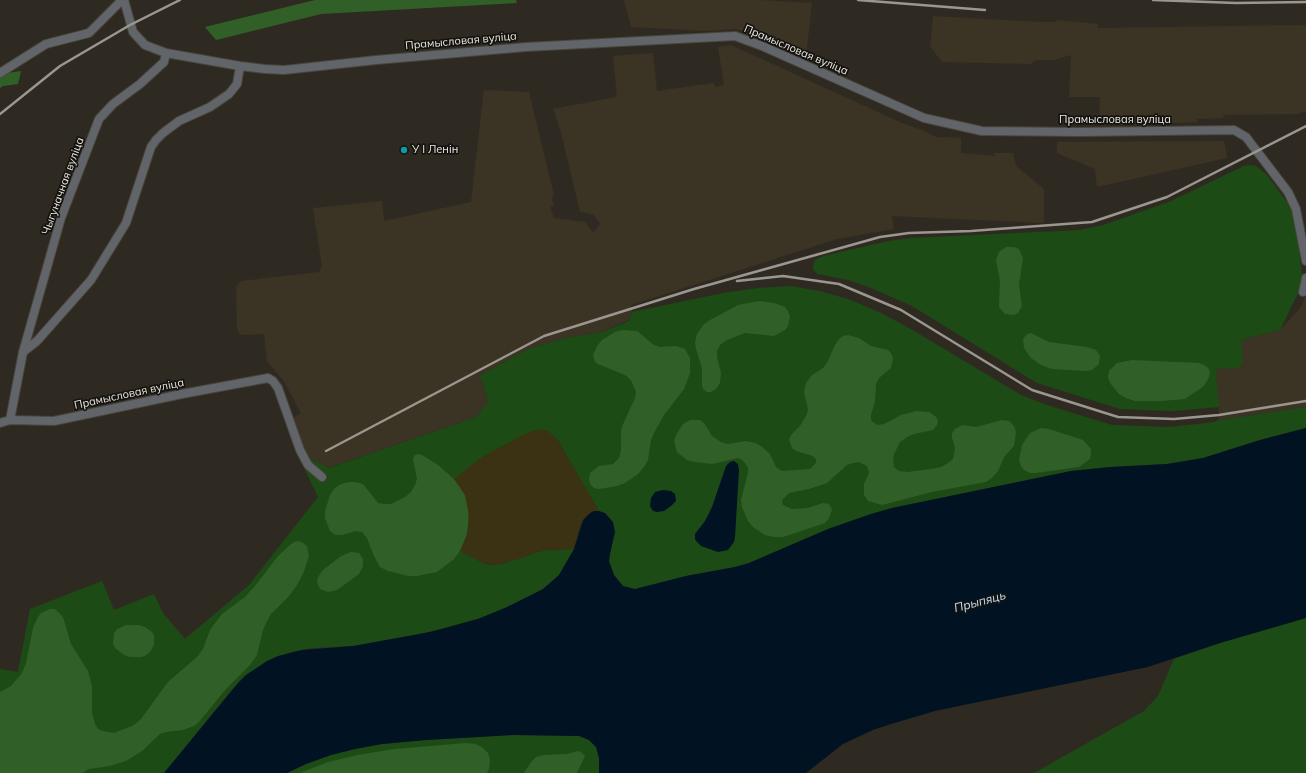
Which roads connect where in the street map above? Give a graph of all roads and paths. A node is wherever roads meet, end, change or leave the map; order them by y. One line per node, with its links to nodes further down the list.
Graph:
1 (123, 0): 2 (street, Прамысловая вуліца); 4 (street)
2 (166, 53): 3 (street, Прамысловая вуліца); 8 (street, Чыгуначная вуліца)
3 (240, 66): 5 (street, Прамысловая вуліца); 8 (street)
4 (0, 73)
5 (1306, 261)
6 (1306, 278): 7 (street)
7 (1303, 292)
8 (23, 352): 9 (street, Чыгуначная вуліца)
9 (10, 420): 10 (street, Прамысловая вуліца); 11 (street, Прамысловая вуліца)
10 (0, 423)
11 (322, 477)

